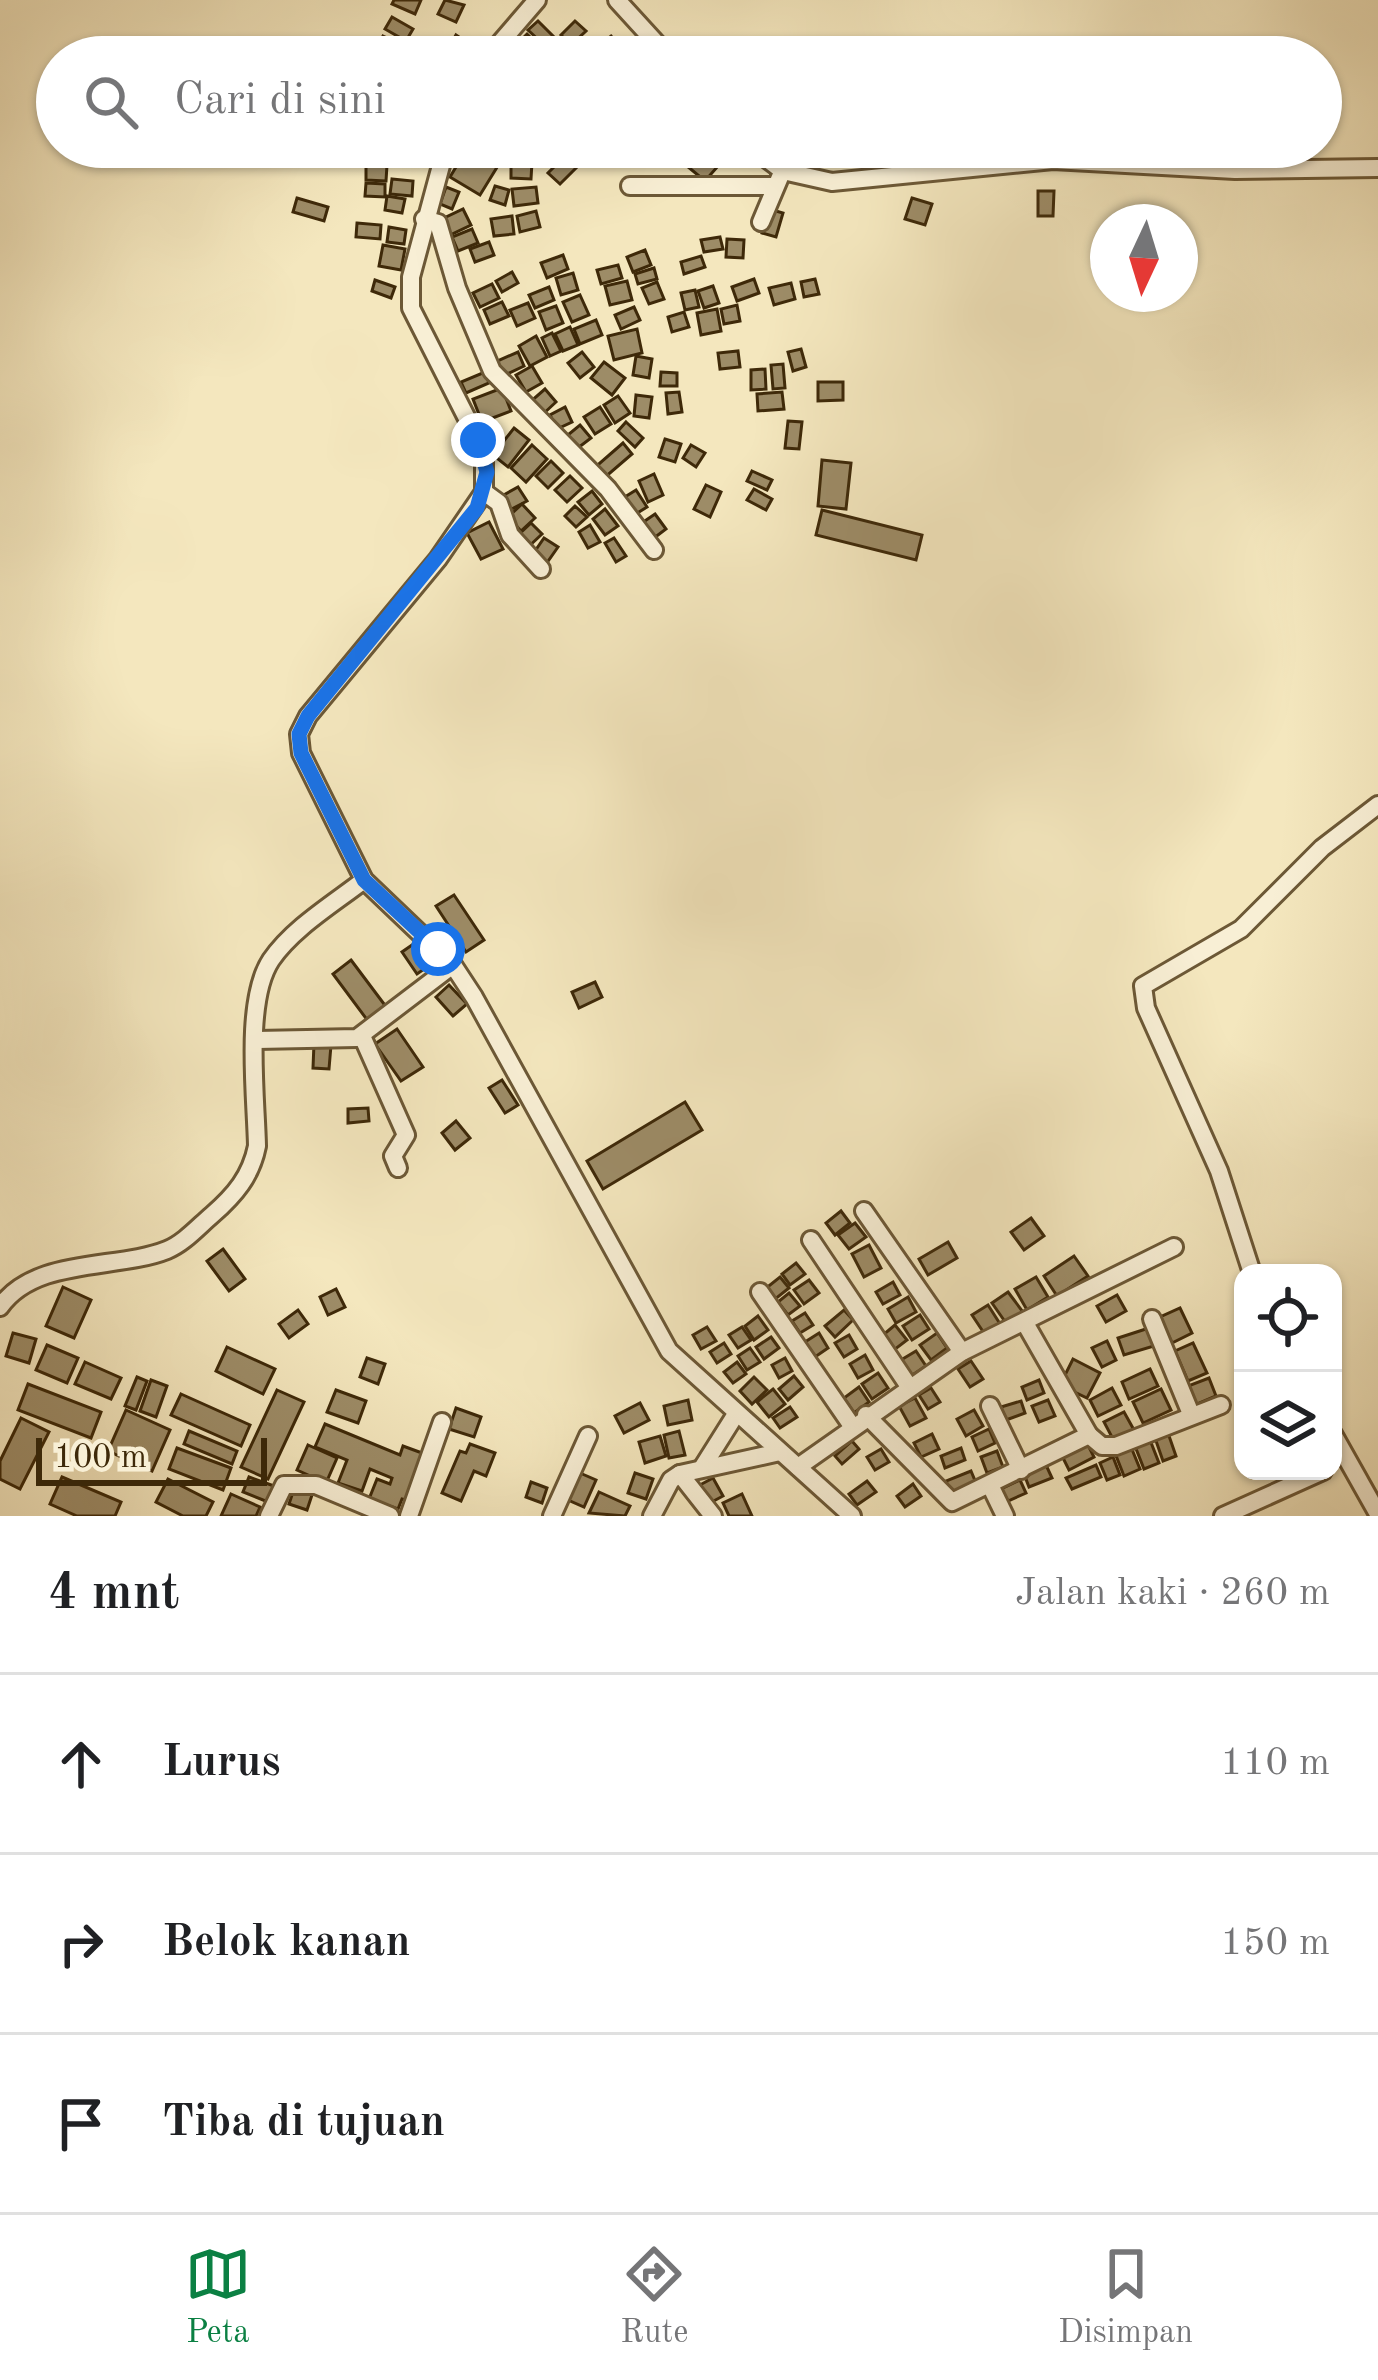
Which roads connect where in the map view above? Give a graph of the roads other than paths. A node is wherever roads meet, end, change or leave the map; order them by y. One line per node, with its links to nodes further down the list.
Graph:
1 (537, 0): 3 (street)
2 (617, 0): 4 (street)
3 (506, 36)
4 (650, 36)
5 (440, 168): 12 (street)
6 (770, 168): 10 (street)
7 (973, 168): 10 (street)
8 (1199, 168): 9 (street)
9 (1378, 168)
10 (779, 178): 11 (street); 13 (street)
11 (630, 186)
12 (424, 219): 14 (street); 15 (street)
13 (761, 223)
14 (484, 492): 16 (street); 18 (street)
15 (654, 550)
16 (541, 568)
17 (1378, 805): 26 (street)
18 (364, 880): 19 (street); 21 (street)
19 (453, 965): 20 (street); 35 (street)
20 (362, 1036): 21 (street); 22 (street)
21 (257, 1040): 28 (street)
22 (398, 1168)
23 (864, 1211): 31 (street)
24 (811, 1240): 32 (street)
25 (1174, 1247): 30 (street)
26 (1249, 1264)
27 (760, 1292): 37 (street)
28 (0, 1307)
29 (1152, 1319): 36 (street)
30 (1024, 1323): 31 (street); 40 (street)
31 (962, 1352): 32 (street)
32 (908, 1385): 37 (street)
33 (1221, 1405): 36 (street)
34 (990, 1406): 45 (street)
35 (736, 1414): 41 (street); 44 (street)
36 (1191, 1414): 40 (street)
37 (859, 1420): 43 (street); 48 (street)
38 (442, 1422): 52 (street)
39 (588, 1436): 53 (street)
40 (1089, 1436): 45 (street)
41 (780, 1452): 43 (street); 44 (street)
42 (1342, 1466): 49 (street)
43 (798, 1467): 56 (street)
44 (702, 1468): 46 (street)
45 (1022, 1470): 48 (street)
46 (680, 1474): 54 (street); 55 (street)
47 (1303, 1480): 58 (street)
48 (990, 1485): 57 (street)
49 (1378, 1514)
50 (269, 1516): 51 (street)
51 (390, 1516)
52 (409, 1516)
53 (552, 1516)
54 (652, 1516)
55 (713, 1516)
56 (852, 1516)
57 (1004, 1516)
58 (1222, 1516)

